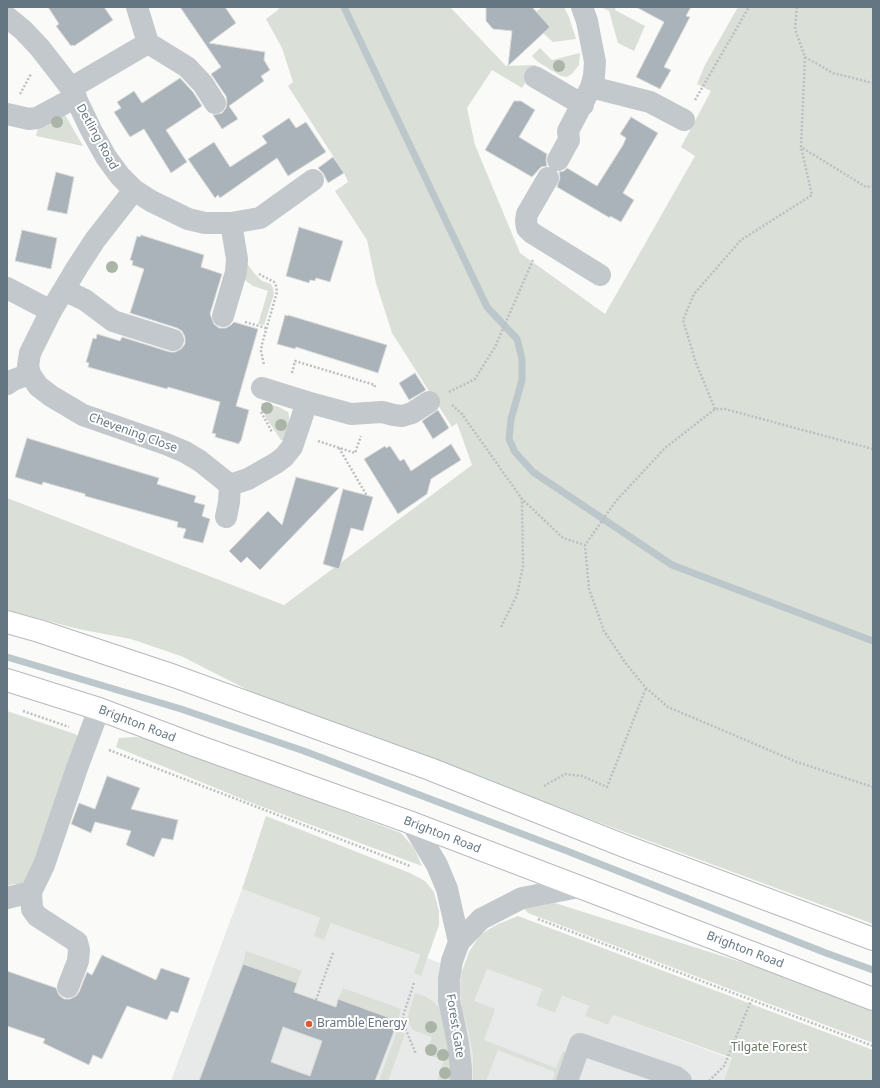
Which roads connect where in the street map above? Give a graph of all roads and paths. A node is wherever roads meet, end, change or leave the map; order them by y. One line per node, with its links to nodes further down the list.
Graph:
1 (137, 7): 6 (street)
2 (582, 7): 12 (street)
3 (749, 7): 15 (path)
4 (797, 7): 8 (path)
5 (7, 17): 7 (street, Detling Road)
6 (148, 43): 11 (street); 13 (street)
7 (45, 55): 11 (street, Detling Road); 14 (path)
8 (805, 57): 10 (path); 16 (path)
9 (535, 76): 12 (street)
10 (873, 83)
11 (73, 92): 14 (street); 19 (street, Detling Road)
12 (587, 96): 15 (street); 22 (street)
13 (215, 103)
14 (10, 115)
15 (684, 120)
16 (801, 147): 18 (path); 35 (path)
17 (313, 180): 20 (street, Detling Road)
18 (873, 186)
19 (134, 190): 20 (street, Detling Road); 25 (street)
20 (230, 223): 21 (street)
21 (237, 259): 27 (street); 29 (path)
22 (600, 275)
23 (525, 281): 33 (path)
24 (7, 288): 26 (street)
25 (64, 290): 26 (street); 28 (street)
26 (52, 311): 30 (street)
27 (223, 316)
28 (173, 340)
29 (265, 366)
30 (30, 374): 31 (street); 38 (street, Chevening Close)
31 (7, 384)
32 (262, 388): 34 (street)
33 (434, 400): 34 (street); 40 (path)
34 (307, 402): 38 (street)
35 (715, 409): 37 (path); 42 (path)
36 (339, 448): 39 (path)
37 (873, 449)
38 (230, 485): 41 (street)
39 (367, 496)
40 (522, 499): 42 (path); 44 (path)
41 (226, 517)
42 (585, 545): 46 (path)
43 (7, 622): 54 (main road)
44 (500, 628)
45 (7, 680): 47 (main road, Brighton Road)
46 (646, 688): 48 (path); 49 (path)
47 (99, 709): 50 (main road, Brighton Road); 52 (street)
48 (544, 786)
49 (873, 787)
50 (412, 823): 51 (main road, Brighton Road); 55 (street)
51 (580, 887): 55 (street, Forest Gate); 59 (main road, Brighton Road)
52 (31, 892): 53 (street); 58 (street)
53 (7, 898)
54 (873, 939)
55 (459, 942): 63 (street, Forest Gate)
56 (333, 953): 60 (path)
57 (414, 983): 62 (path)
58 (68, 987)
59 (873, 999)
60 (316, 1000)
61 (752, 1001): 66 (path)
62 (416, 1054)
63 (461, 1081)
64 (567, 1081): 65 (street)
65 (681, 1081)
66 (709, 1081)

